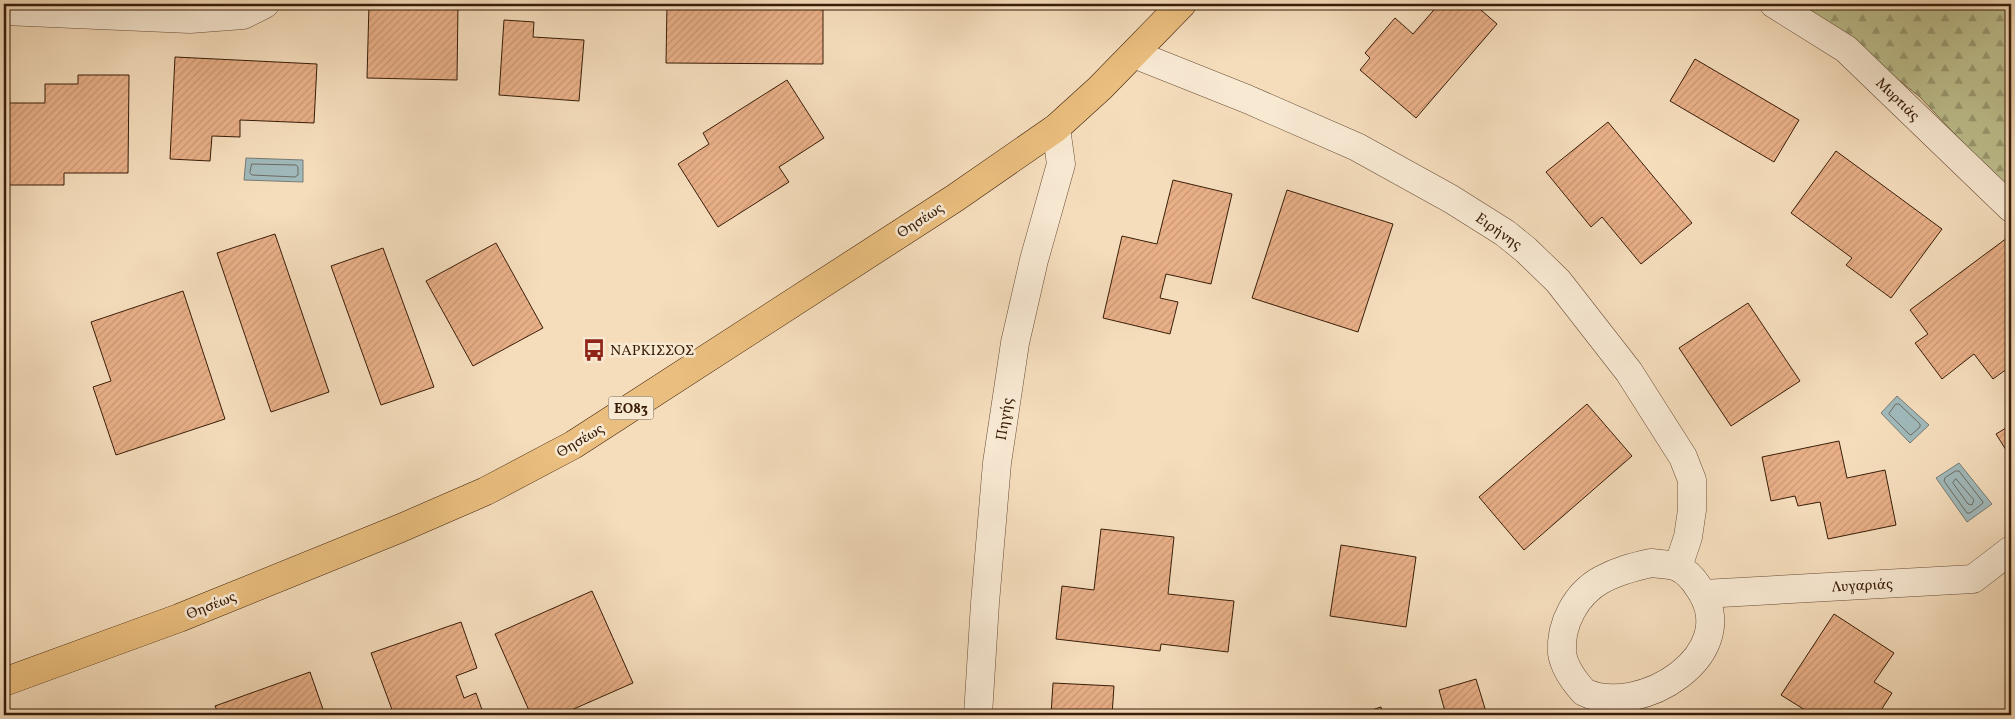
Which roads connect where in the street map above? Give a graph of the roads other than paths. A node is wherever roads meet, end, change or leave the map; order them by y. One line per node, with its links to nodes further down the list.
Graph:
1 (265, 4): 4 (street)
2 (1182, 4): 5 (main road, Θησέως / ΕΟ83)
3 (1774, 4): 7 (street, Μυρτιάς)
4 (4, 11)
5 (1134, 54): 6 (main road, Θησέως / ΕΟ83); 9 (street, Ειρήνης)
6 (1056, 128): 11 (main road, Θησέως / ΕΟ83); 13 (street, Πηγής)
7 (2011, 208)
8 (2011, 550): 10 (street, Λυγαριάς)
9 (1678, 567): 10 (street); 12 (street)
10 (1703, 594): 12 (street)
11 (4, 682)
12 (1585, 707)
13 (978, 715)

